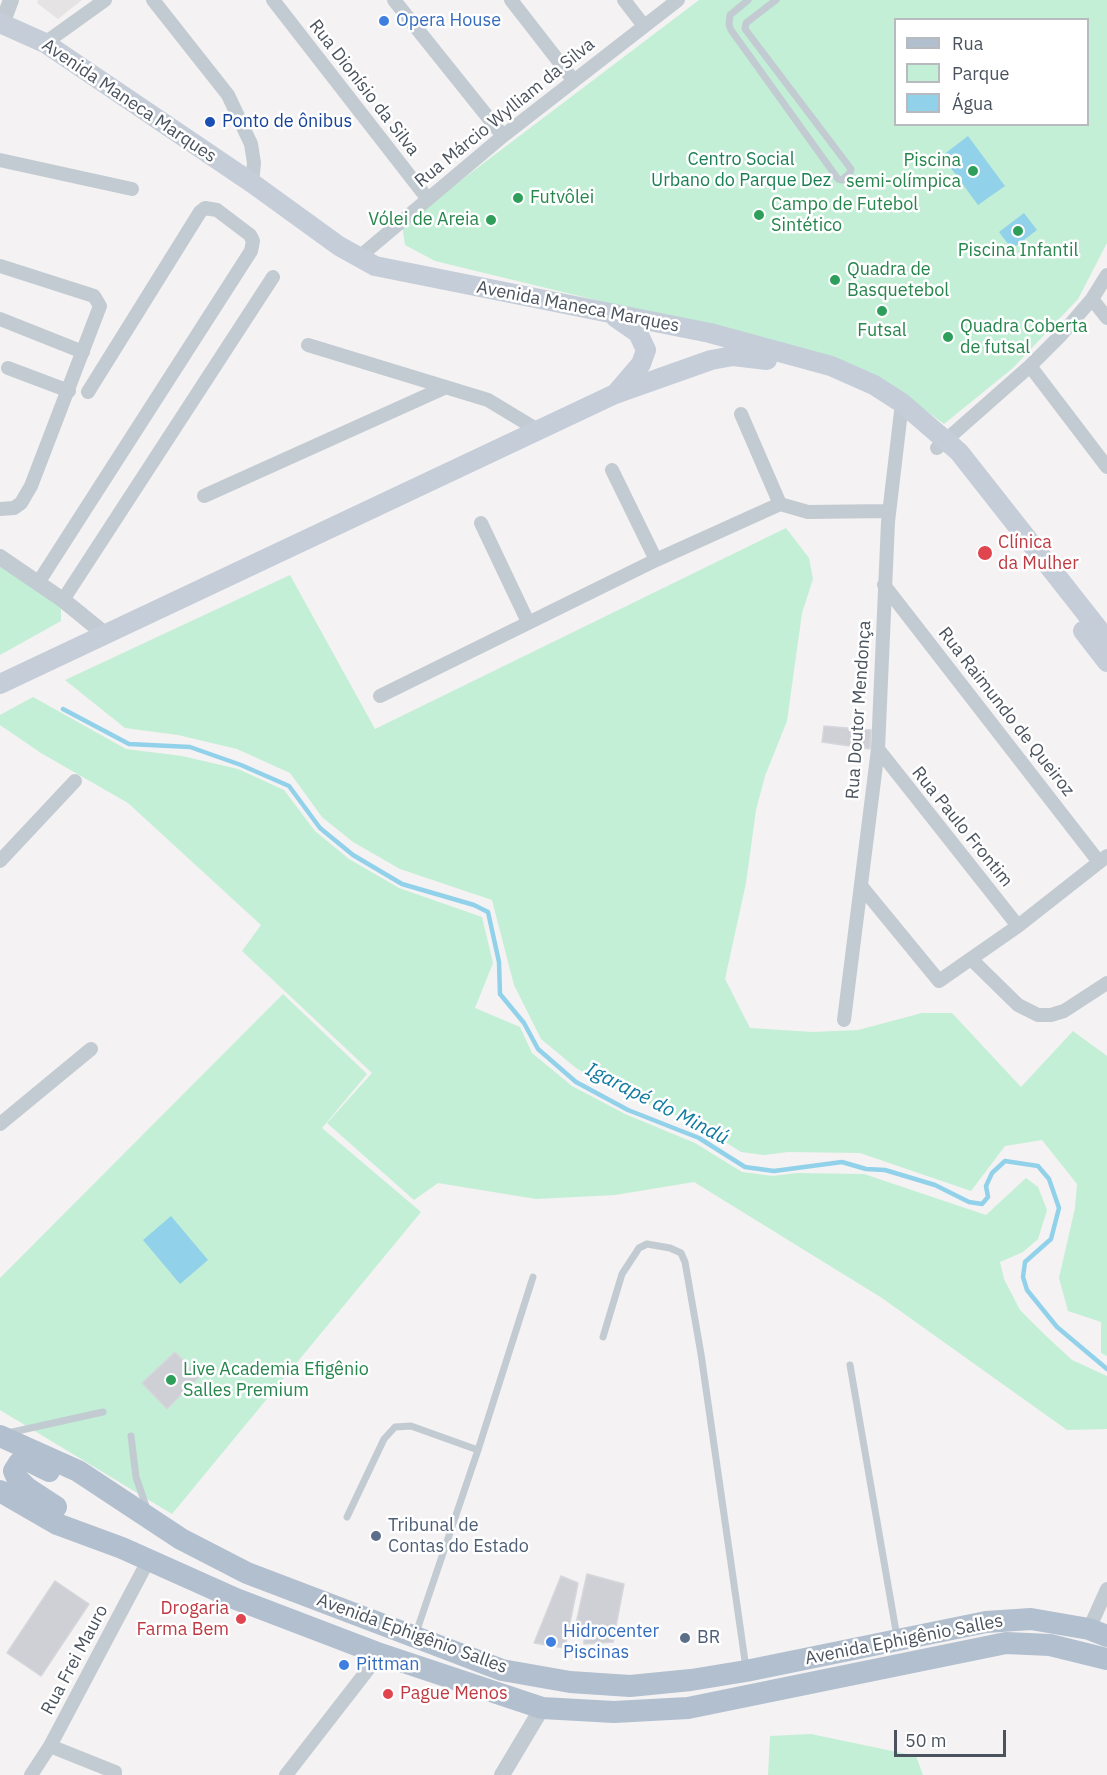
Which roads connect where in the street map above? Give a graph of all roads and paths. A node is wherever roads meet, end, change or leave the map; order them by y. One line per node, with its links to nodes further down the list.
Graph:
1 (11, 0): 12 (street)
2 (105, 0): 13 (street)
3 (153, 0): 17 (street)
4 (273, 0): 19 (street, Rua Dionísio da Silva)
5 (394, 0): 15 (street)
6 (511, 0): 14 (street)
7 (624, 0): 11 (street)
8 (678, 0): 11 (street, Rua Márcio Wylliam da Silva)
9 (748, 0): 10 (lane)
10 (776, 0)
11 (644, 26): 14 (street, Rua Márcio Wylliam da Silva)
12 (1, 28): 13 (main road, Avenida Maneca Marques)
13 (45, 43): 17 (main road, Avenida Maneca Marques)
14 (574, 81): 15 (street, Rua Márcio Wylliam da Silva)
15 (503, 136): 19 (street, Rua Márcio Wylliam da Silva)
16 (0, 159): 18 (street)
17 (252, 183): 20 (main road, Avenida Maneca Marques)
18 (132, 189)
19 (427, 198): 20 (street, Rua Márcio Wylliam da Silva)
20 (358, 258): 25 (main road, Avenida Maneca Marques)
21 (0, 266): 29 (street)
22 (1107, 275): 24 (street)
23 (273, 277): 51 (street)
24 (1092, 299): 26 (street); 30 (street)
25 (608, 312): 35 (main road); 36 (main road, Avenida Maneca Marques)
26 (1107, 318)
27 (0, 319): 29 (street)
28 (308, 345): 32 (street)
29 (83, 352): 33 (street)
30 (1030, 366): 39 (street); 40 (street)
31 (8, 368): 33 (street)
32 (446, 387): 38 (street); 42 (street)
33 (69, 391): 44 (street)
34 (88, 392): 49 (street)
35 (615, 394): 36 (main road, Avenida Maneca Marques); 38 (main road, Avenida Maneca Marques)
36 (901, 410): 39 (main road, Avenida Maneca Marques); 45 (street, Rua Doutor Mendonça)
37 (741, 414): 43 (street)
38 (536, 429): 53 (main road, Avenida Maneca Marques)
39 (942, 443): 54 (main road, Avenida Maneca Marques); 55 (main road, Avenida Maneca Marques)
40 (1107, 467)
41 (612, 470): 48 (street)
42 (204, 496)
43 (780, 504): 45 (street); 48 (street)
44 (0, 509)
45 (889, 511): 50 (street, Rua Doutor Mendonça)
46 (481, 523): 52 (street)
47 (0, 557): 49 (street)
48 (656, 560): 52 (street)
49 (38, 583): 51 (street)
50 (884, 585): 58 (street, Rua Doutor Mendonça); 60 (street, Rua Raimundo de Queiroz)
51 (63, 600): 53 (street)
52 (528, 622): 57 (street)
53 (106, 635): 56 (main road, Avenida Maneca Marques)
54 (1107, 640)
55 (1107, 662)
56 (2, 684)
57 (380, 696)
58 (878, 749): 62 (street, Rua Doutor Mendonça); 63 (street, Rua Paulo Frontim)
59 (75, 781): 61 (street)
60 (1103, 859): 63 (street)
61 (0, 861)
62 (861, 886): 64 (street); 66 (street, Rua Doutor Mendonça)
63 (1018, 926): 64 (street)
64 (972, 960): 65 (street)
65 (1107, 983)
66 (844, 1020)
67 (91, 1049): 68 (street)
68 (0, 1124)
69 (533, 1276): 75 (lane)
70 (603, 1337): 88 (lane)
71 (850, 1365): 85 (lane)
72 (104, 1412): 73 (lane)
73 (0, 1435): 78 (main road, Avenida Ephigênio Salles)
74 (131, 1436): 78 (lane)
75 (478, 1450): 77 (lane); 84 (lane)
76 (0, 1491): 80 (main road, Avenida Ephigênio Salles)
77 (347, 1517)
78 (152, 1519): 79 (main road, Avenida Ephigênio Salles)
79 (181, 1539): 80 (main road); 84 (main road, Avenida Ephigênio Salles)
80 (122, 1548): 81 (main road, Avenida Ephigênio Salles)
81 (148, 1561): 86 (main road, Avenida Ephigênio Salles); 90 (street, Rua Frei Mauro)
82 (1107, 1589): 83 (street)
83 (1098, 1633): 85 (main road, Avenida Ephigênio Salles)
84 (414, 1637): 88 (main road, Avenida Ephigênio Salles)
85 (898, 1640): 88 (main road, Avenida Ephigênio Salles)
86 (380, 1654): 89 (main road, Avenida Ephigênio Salles); 93 (street)
87 (1107, 1659): 89 (main road, Avenida Ephigênio Salles)
88 (746, 1671)
89 (542, 1708): 94 (street)
90 (50, 1746): 91 (street, Rua Frei Mauro); 92 (street)
91 (31, 1775)
92 (116, 1775)
93 (286, 1775)
94 (502, 1775)

